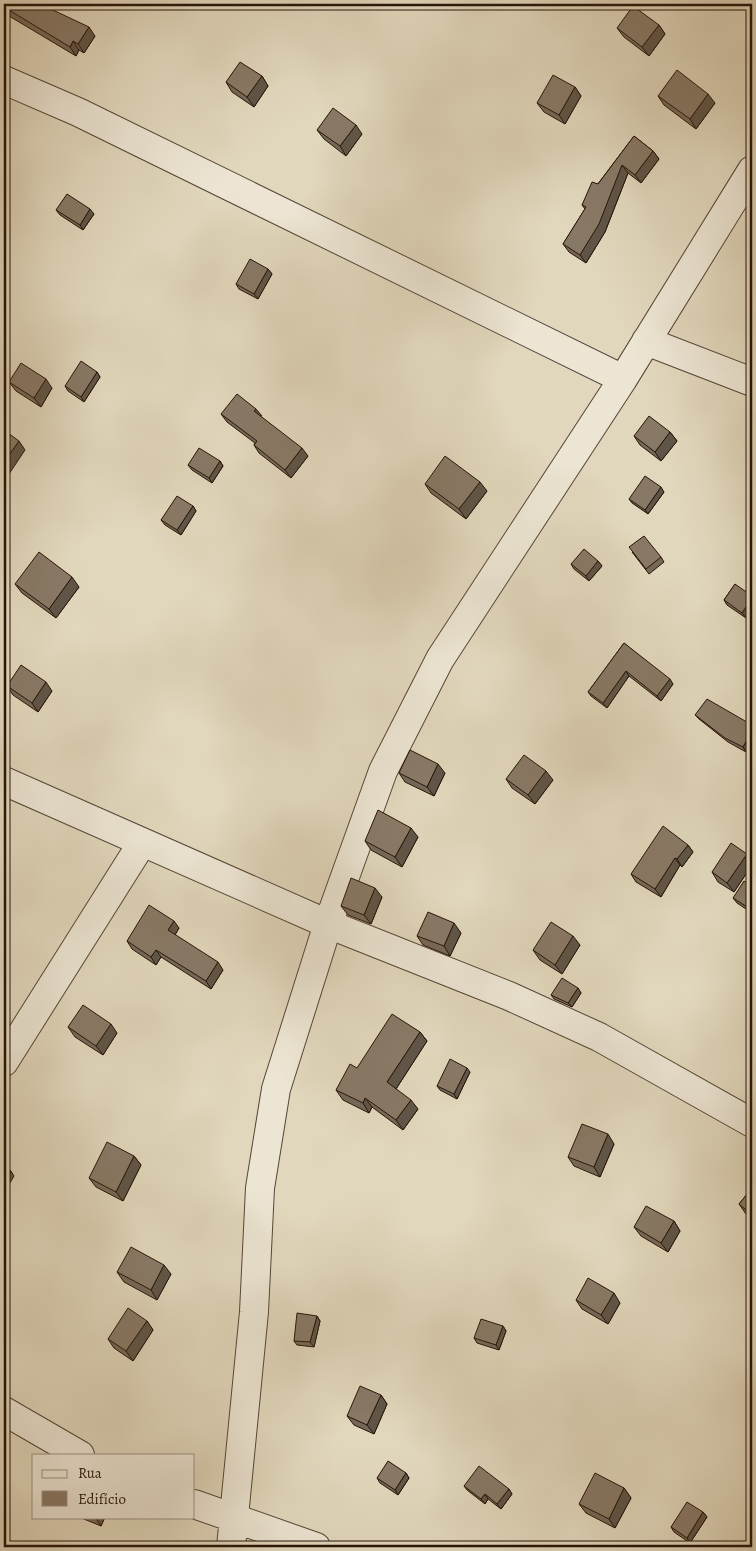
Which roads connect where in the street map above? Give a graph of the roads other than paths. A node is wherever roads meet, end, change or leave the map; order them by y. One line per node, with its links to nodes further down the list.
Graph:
1 (4, 80): 4 (street)
2 (752, 170): 3 (street)
3 (646, 342): 4 (street); 5 (street)
4 (623, 379): 8 (street)
5 (752, 382)
6 (4, 782): 7 (street)
7 (142, 843): 8 (street); 9 (street)
8 (328, 924): 10 (street); 14 (street)
9 (4, 1062)
10 (752, 1122)
11 (4, 1411): 12 (street)
12 (78, 1454)
13 (195, 1504): 14 (street)
14 (235, 1520): 15 (street); 16 (street)
15 (231, 1547)
16 (316, 1547)

